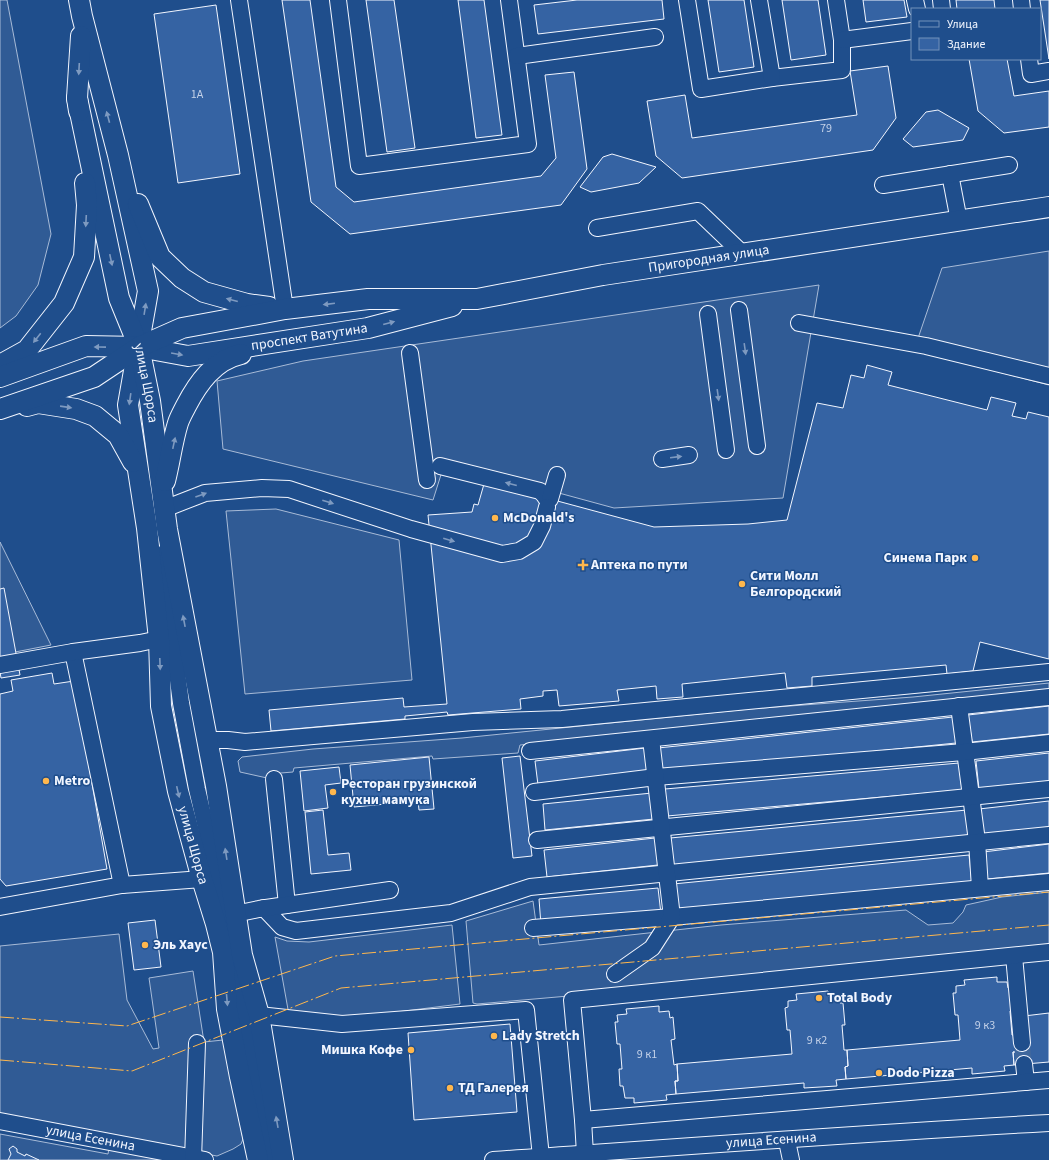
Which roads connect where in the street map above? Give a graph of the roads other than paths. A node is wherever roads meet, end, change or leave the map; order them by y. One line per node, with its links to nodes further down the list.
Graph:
1 (238, 0): 26 (street)
2 (338, 0): 11 (street)
3 (509, 0): 11 (street)
4 (687, 0): 14 (street)
5 (759, 0): 14 (street)
6 (836, 0): 10 (street)
7 (80, 8): 15 (main road, one-way to 15); 16 (main road, one-way to 7)
8 (911, 31): 10 (street)
9 (655, 37): 11 (street)
10 (842, 40): 14 (street)
11 (516, 56)
12 (1029, 60): 13 (street)
13 (1049, 71)
14 (772, 78)
15 (77, 98): 31 (main road, one-way to 31); 33 (main road, one-way to 33)
16 (118, 155): 26 (main road, one-way to 16); 31 (main road, one-way to 16)
17 (1009, 165): 18 (street)
18 (950, 174): 19 (street); 21 (street)
19 (883, 185)
20 (1049, 207): 21 (main road, Пригородная улица)
21 (959, 221): 23 (main road, Пригородная улица)
22 (597, 228): 23 (street)
23 (744, 255): 25 (main road, Пригородная улица)
24 (368, 299): 25 (main road, Пригородная улица); 26 (main road, проспект Ватутина, one-way to 26)
25 (477, 299): 30 (main road, проспект Ватутина, one-way to 25)
26 (284, 309): 31 (main road, проспект Ватутина)
27 (740, 310): 37 (street, one-way to 37)
28 (708, 314): 38 (street, one-way to 38)
29 (799, 323): 34 (street)
30 (368, 328): 31 (main road, проспект Ватутина, one-way to 30); 46 (main road, one-way to 30)
31 (139, 347): 35 (main road, проспект Ватутина, one-way to 35); 36 (main road, проспект Ватутина); 44 (main road, улица Щорса, one-way to 44); 46 (main road, улица Щорса)
32 (410, 353): 43 (street)
33 (0, 365)
34 (1049, 376)
35 (0, 377)
36 (0, 410): 44 (main road, one-way to 44)
37 (758, 446)
38 (726, 450)
39 (690, 455): 40 (street, one-way to 39)
40 (662, 459)
41 (440, 466): 45 (street, one-way to 41)
42 (558, 475): 45 (street)
43 (427, 480)
44 (143, 494): 47 (main road, улица Щорса)
45 (547, 501): 46 (street, one-way to 45)
46 (163, 502): 48 (main road, улица Щорса)
47 (147, 528): 49 (street, улица Щорса); 50 (main road, улица Щорса)
48 (167, 529): 49 (street, улица Щорса); 59 (main road, улица Щорса, one-way to 48)
49 (165, 582): 102 (street, улица Щорса)
50 (159, 639): 51 (street); 73 (main road, улица Щорса, one-way to 73)
51 (73, 652): 52 (street); 75 (street)
52 (0, 665)
53 (1049, 672): 59 (street)
54 (1049, 697): 55 (street)
55 (959, 706): 58 (street); 62 (street)
56 (432, 717): 57 (street)
57 (269, 736)
58 (651, 739): 61 (street); 63 (street)
59 (208, 740): 81 (main road, улица Щорса, one-way to 59)
60 (1049, 743): 62 (street)
61 (530, 751)
62 (964, 752): 63 (street); 67 (street)
63 (656, 777): 66 (street); 68 (street)
64 (274, 779): 78 (street)
65 (1049, 789): 67 (street)
66 (534, 792)
67 (971, 797): 68 (street); 71 (street)
68 (662, 828): 70 (street); 72 (street)
69 (1049, 835): 71 (street)
70 (538, 840)
71 (977, 841): 72 (street); 76 (street)
72 (667, 874): 80 (street); 82 (street)
73 (202, 879): 75 (street); 101 (main road, улица Щорса, one-way to 101)
74 (1049, 882): 76 (street)
75 (122, 885): 79 (street)
76 (980, 888): 82 (street)
77 (390, 890): 78 (street)
78 (287, 905): 80 (street)
79 (0, 908)
80 (264, 908): 81 (street)
81 (236, 914): 87 (main road, улица Щорса)
82 (672, 917): 83 (street); 86 (street)
83 (533, 928)
84 (1049, 952): 85 (street)
85 (1014, 956): 89 (street); 93 (street)
86 (615, 974)
87 (259, 1016): 99 (street); 103 (main road, улица Щорса, one-way to 87)
88 (197, 1043): 100 (street)
89 (1022, 1043)
90 (1024, 1064): 92 (street)
91 (1049, 1080): 92 (street)
92 (1026, 1082): 93 (street)
93 (583, 1120): 97 (street)
94 (0, 1121): 100 (street, улица Есенина)
95 (1049, 1123): 96 (street, улица Есенина)
96 (786, 1140): 98 (street, улица Есенина); 105 (street)
97 (585, 1154): 98 (street, улица Есенина); 99 (street, улица Есенина)
98 (678, 1154)
99 (541, 1157): 104 (street, улица Есенина)
100 (197, 1159)
101 (258, 1160)
102 (269, 1160)
103 (283, 1160)
104 (493, 1160)
105 (791, 1160)

